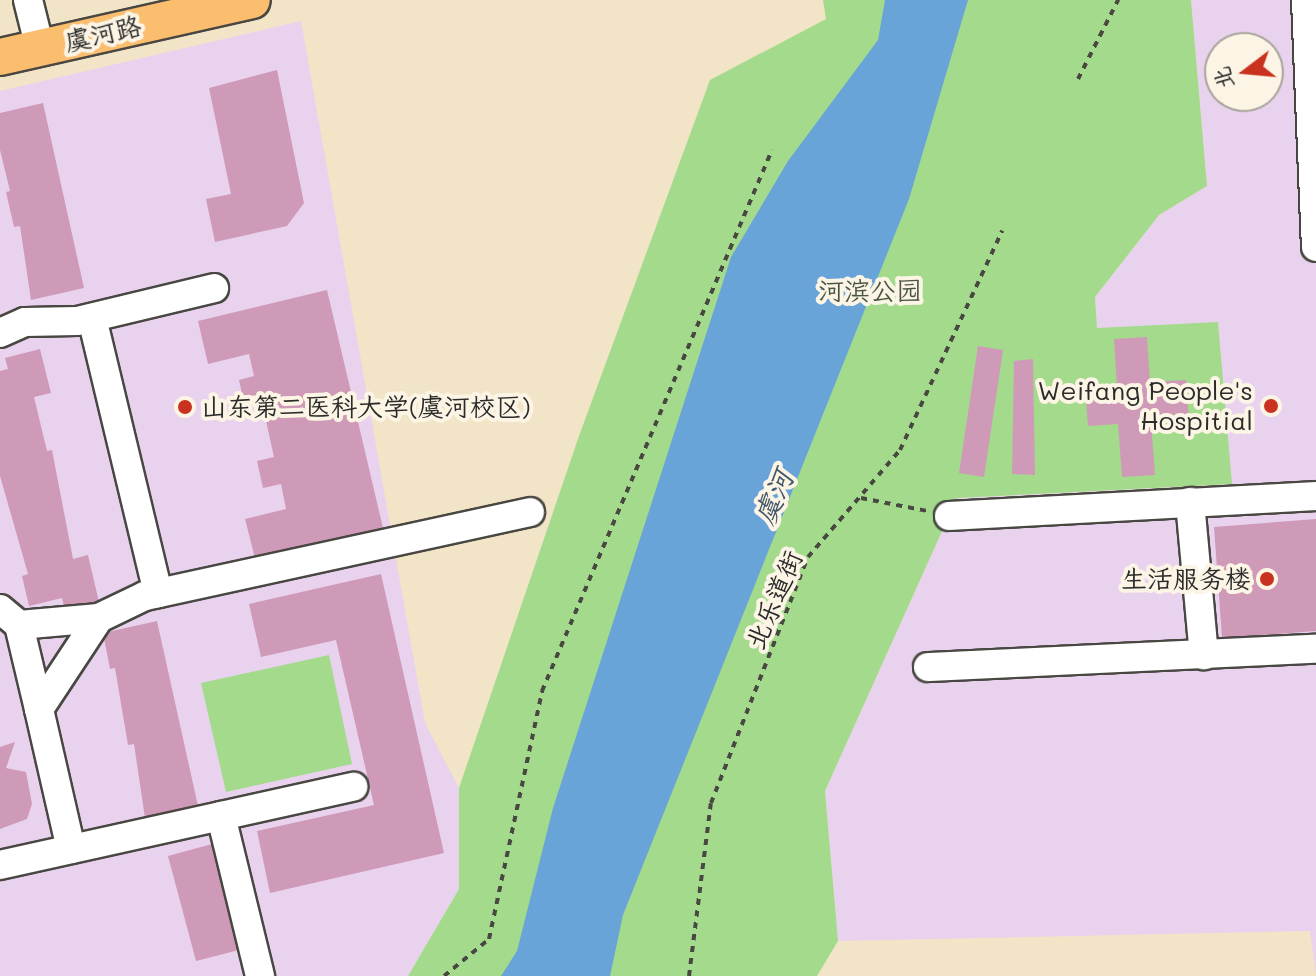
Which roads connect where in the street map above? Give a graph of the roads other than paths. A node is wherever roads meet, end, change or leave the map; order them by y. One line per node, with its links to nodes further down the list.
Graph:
1 (28, 0): 4 (street)
2 (252, 0): 4 (main road, 虞河路)
3 (1306, 0): 6 (street)
4 (40, 48): 5 (main road, 虞河路)
5 (0, 57)
6 (1316, 247)
7 (214, 288): 8 (street)
8 (92, 318): 9 (street); 14 (street)
9 (0, 333)
10 (1316, 496): 11 (street)
11 (1190, 502): 13 (street); 18 (street)
12 (530, 512): 14 (street)
13 (949, 516)
14 (158, 593): 16 (street)
15 (10, 617): 16 (street); 20 (street)
16 (99, 618): 20 (street)
17 (1316, 649): 18 (street)
18 (1204, 655): 19 (street)
19 (928, 667)
20 (39, 709): 23 (street)
21 (353, 787): 22 (street)
22 (221, 816): 23 (street); 25 (street)
23 (71, 849): 24 (street)
24 (0, 865)
25 (260, 976)

